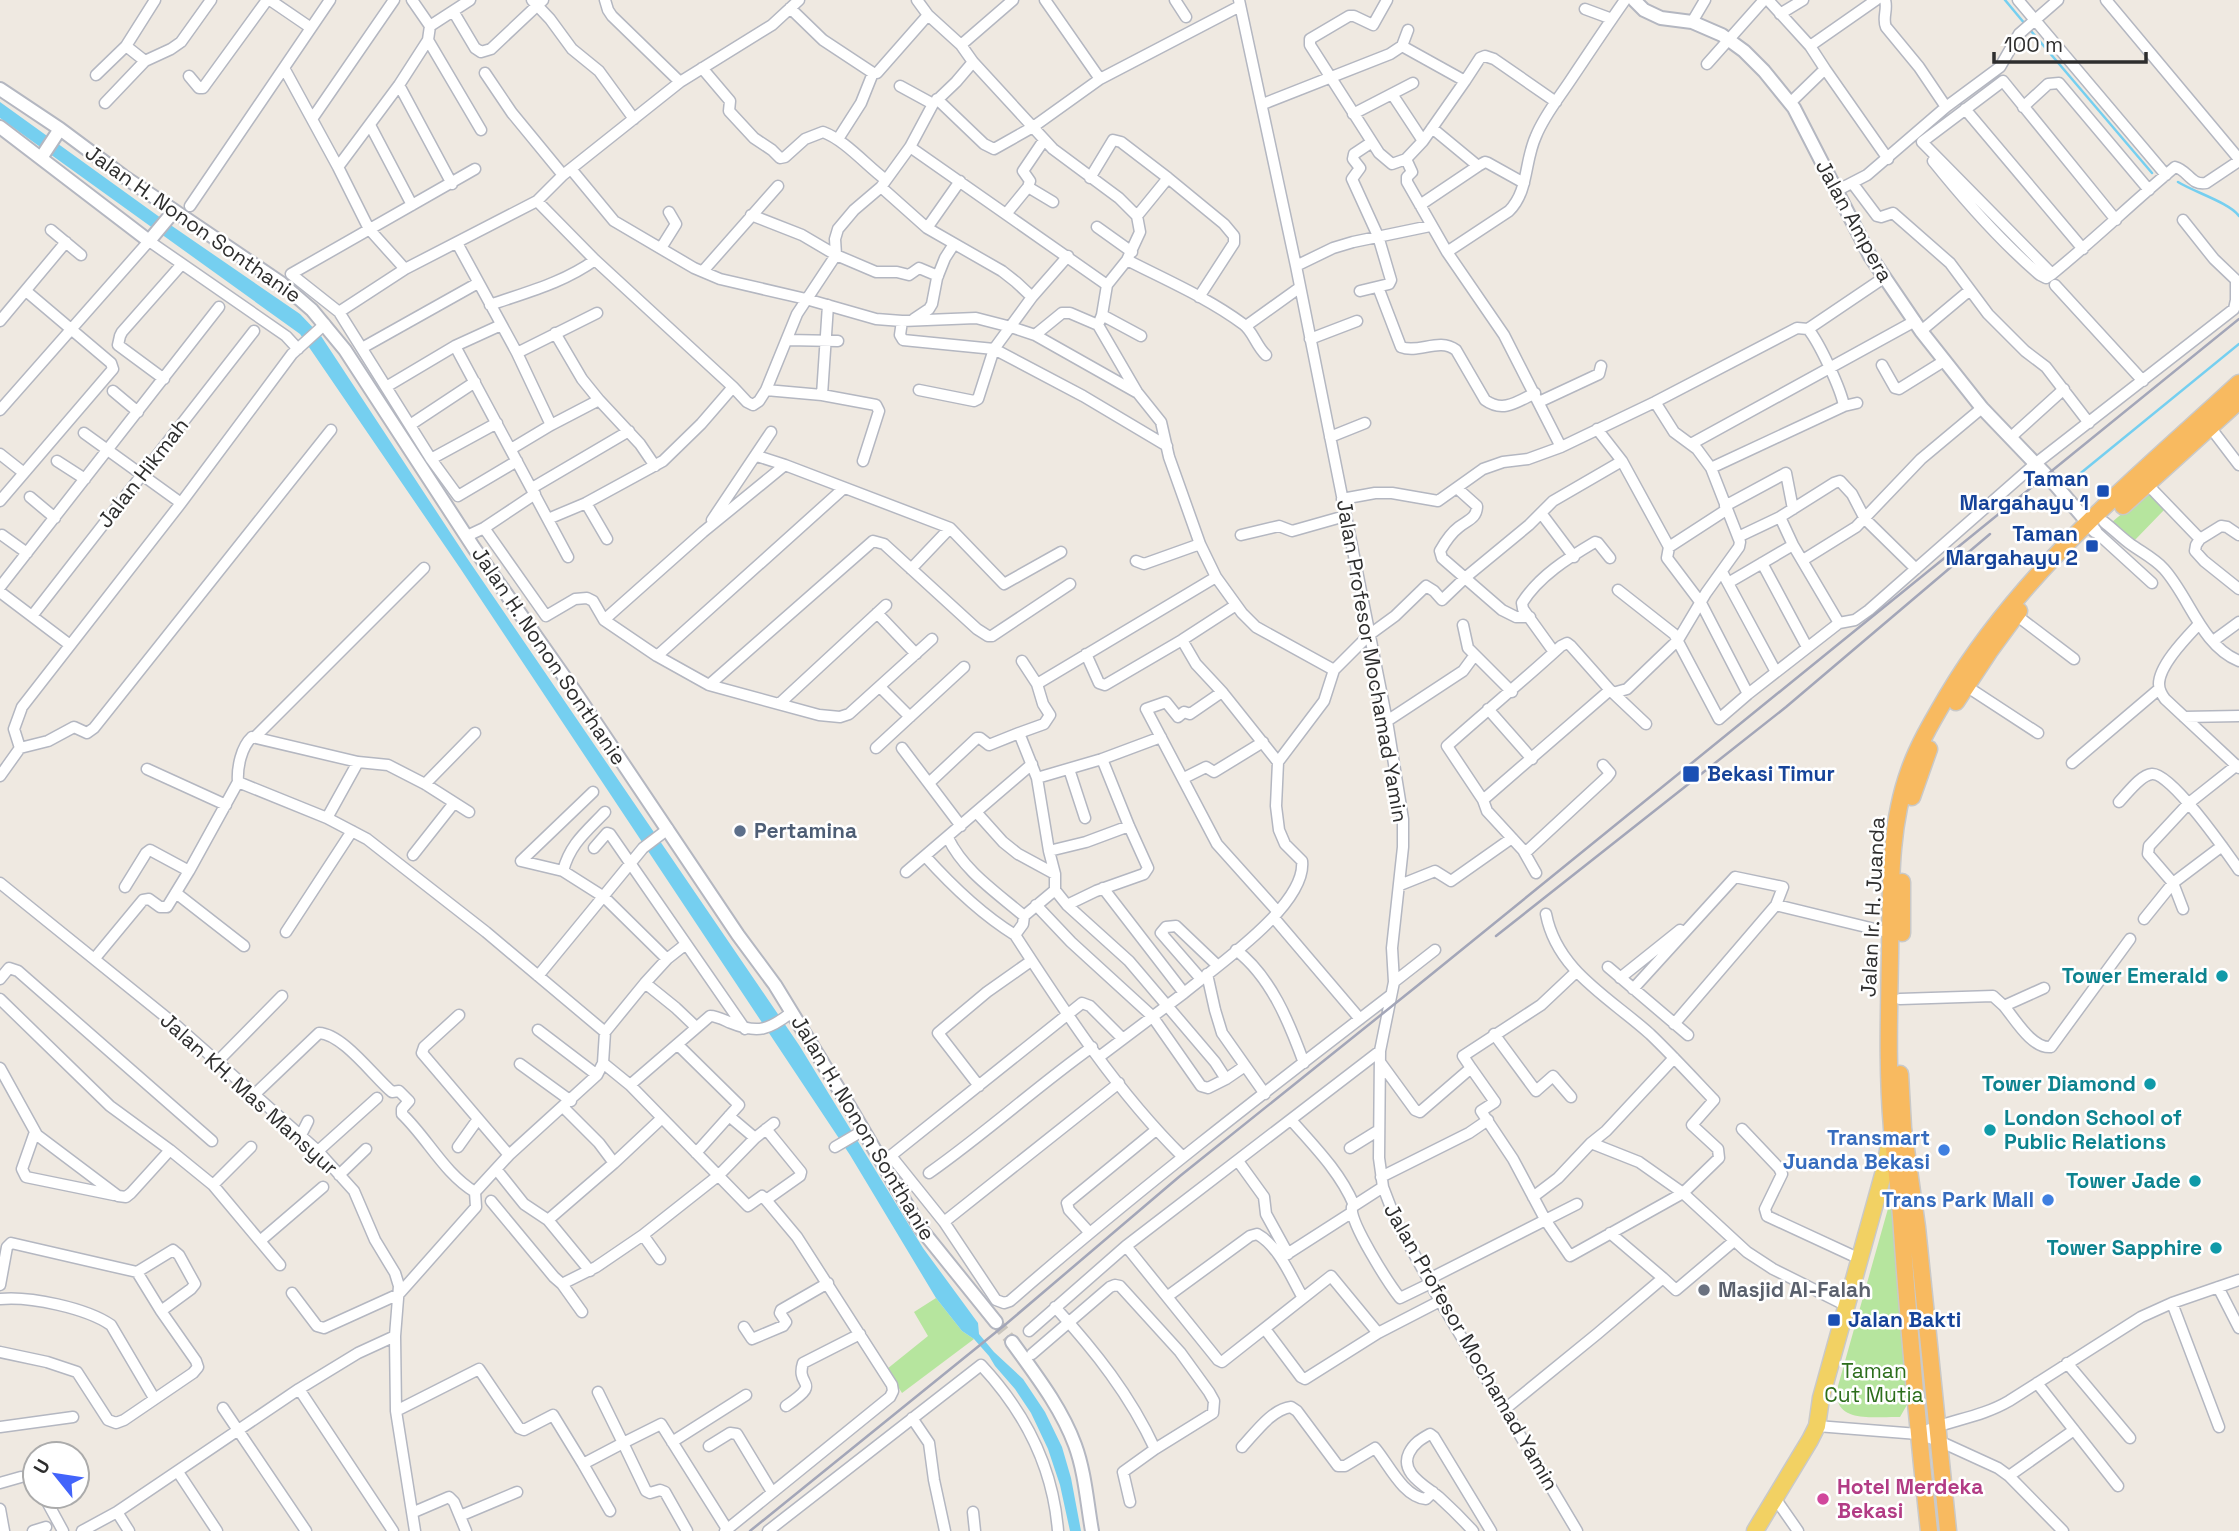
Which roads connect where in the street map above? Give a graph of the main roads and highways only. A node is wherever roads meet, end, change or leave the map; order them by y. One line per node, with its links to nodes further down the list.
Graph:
1 (2239, 383): 3 (highway, Jalan Ir. H. Juanda)
2 (2238, 398): 3 (highway)
3 (2203, 425): 4 (highway, Jalan Ir. H. Juanda); 4 (highway, Jalan Ir. H. Juanda)
4 (2096, 525): 5 (highway, Jalan Ir. H. Juanda); 5 (highway, Jalan Ir. H. Juanda)
5 (1900, 834): 6 (highway, Jalan Ir. H. Juanda); 6 (highway, Jalan Ir. H. Juanda)
6 (1897, 1128): 7 (main road); 8 (highway, Jalan Ir. H. Juanda); 9 (highway)
7 (1755, 1531)
8 (1929, 1531)
9 (1948, 1531)

